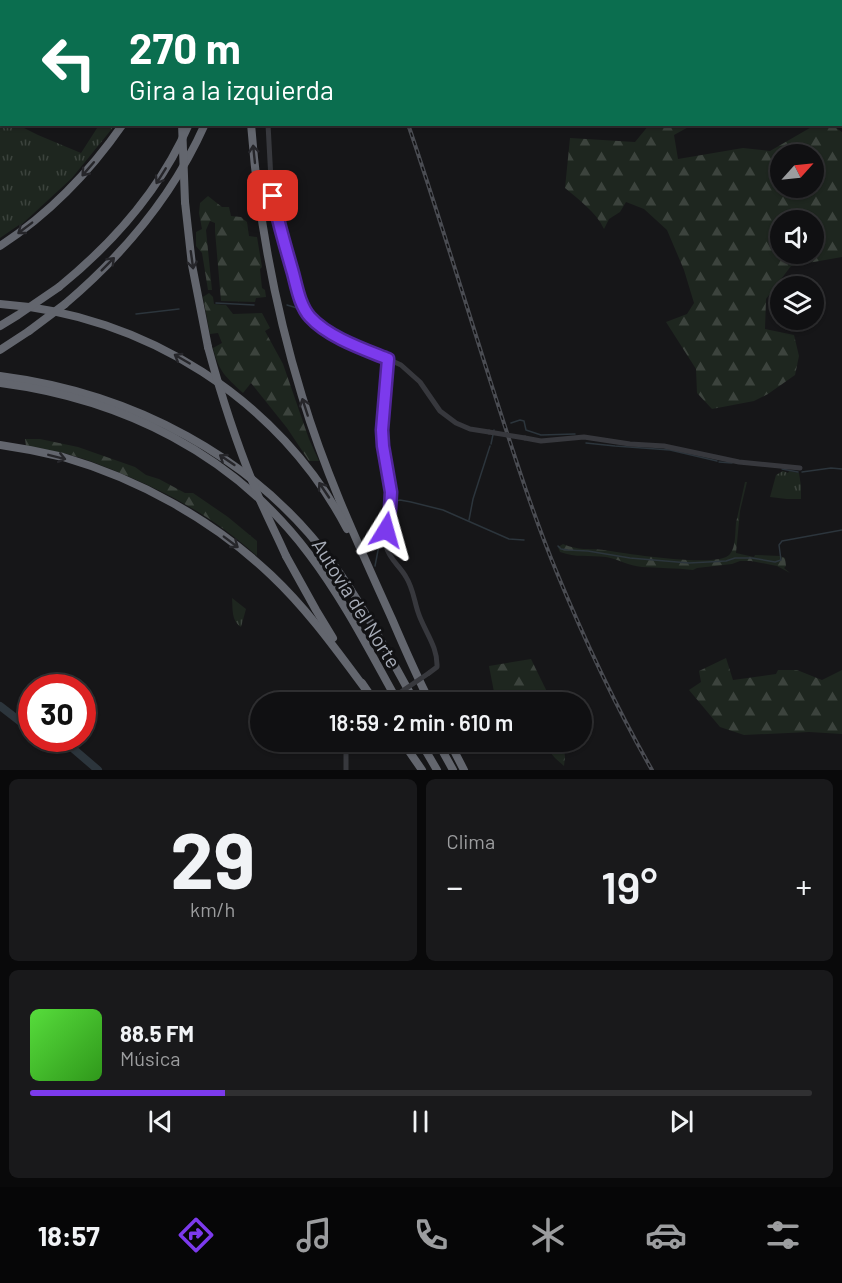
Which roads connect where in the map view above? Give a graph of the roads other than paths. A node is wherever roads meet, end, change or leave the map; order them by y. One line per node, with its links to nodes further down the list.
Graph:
1 (122, 126): 7 (highway, one-way to 7)
2 (182, 126): 17 (highway, one-way to 17, bridge)
3 (188, 126): 9 (highway, one-way to 9, bridge)
4 (204, 126): 10 (highway, one-way to 4, bridge)
5 (251, 126): 16 (highway, one-way to 5)
6 (268, 126): 11 (street)
7 (0, 246)
8 (0, 304): 16 (highway, one-way to 8)
9 (0, 326)
10 (0, 350)
11 (388, 359): 15 (street, bridge); 20 (street, bridge)
12 (0, 376): 21 (highway, Autovía del Norte, one-way to 12)
13 (0, 383): 19 (highway, Autovía del Norte)
14 (0, 445): 17 (highway, one-way to 17)
15 (800, 468)
16 (407, 655): 22 (highway)
17 (364, 687): 18 (highway)
18 (368, 692)
19 (392, 692)
20 (401, 692)
21 (409, 692)
22 (425, 692)
23 (346, 752): 28 (street)
24 (410, 752): 29 (highway)
25 (426, 752): 30 (highway)
26 (443, 752): 31 (highway)
27 (455, 752): 32 (highway)
28 (346, 770)
29 (422, 770)
30 (437, 770)
31 (453, 770)
32 (464, 770)

